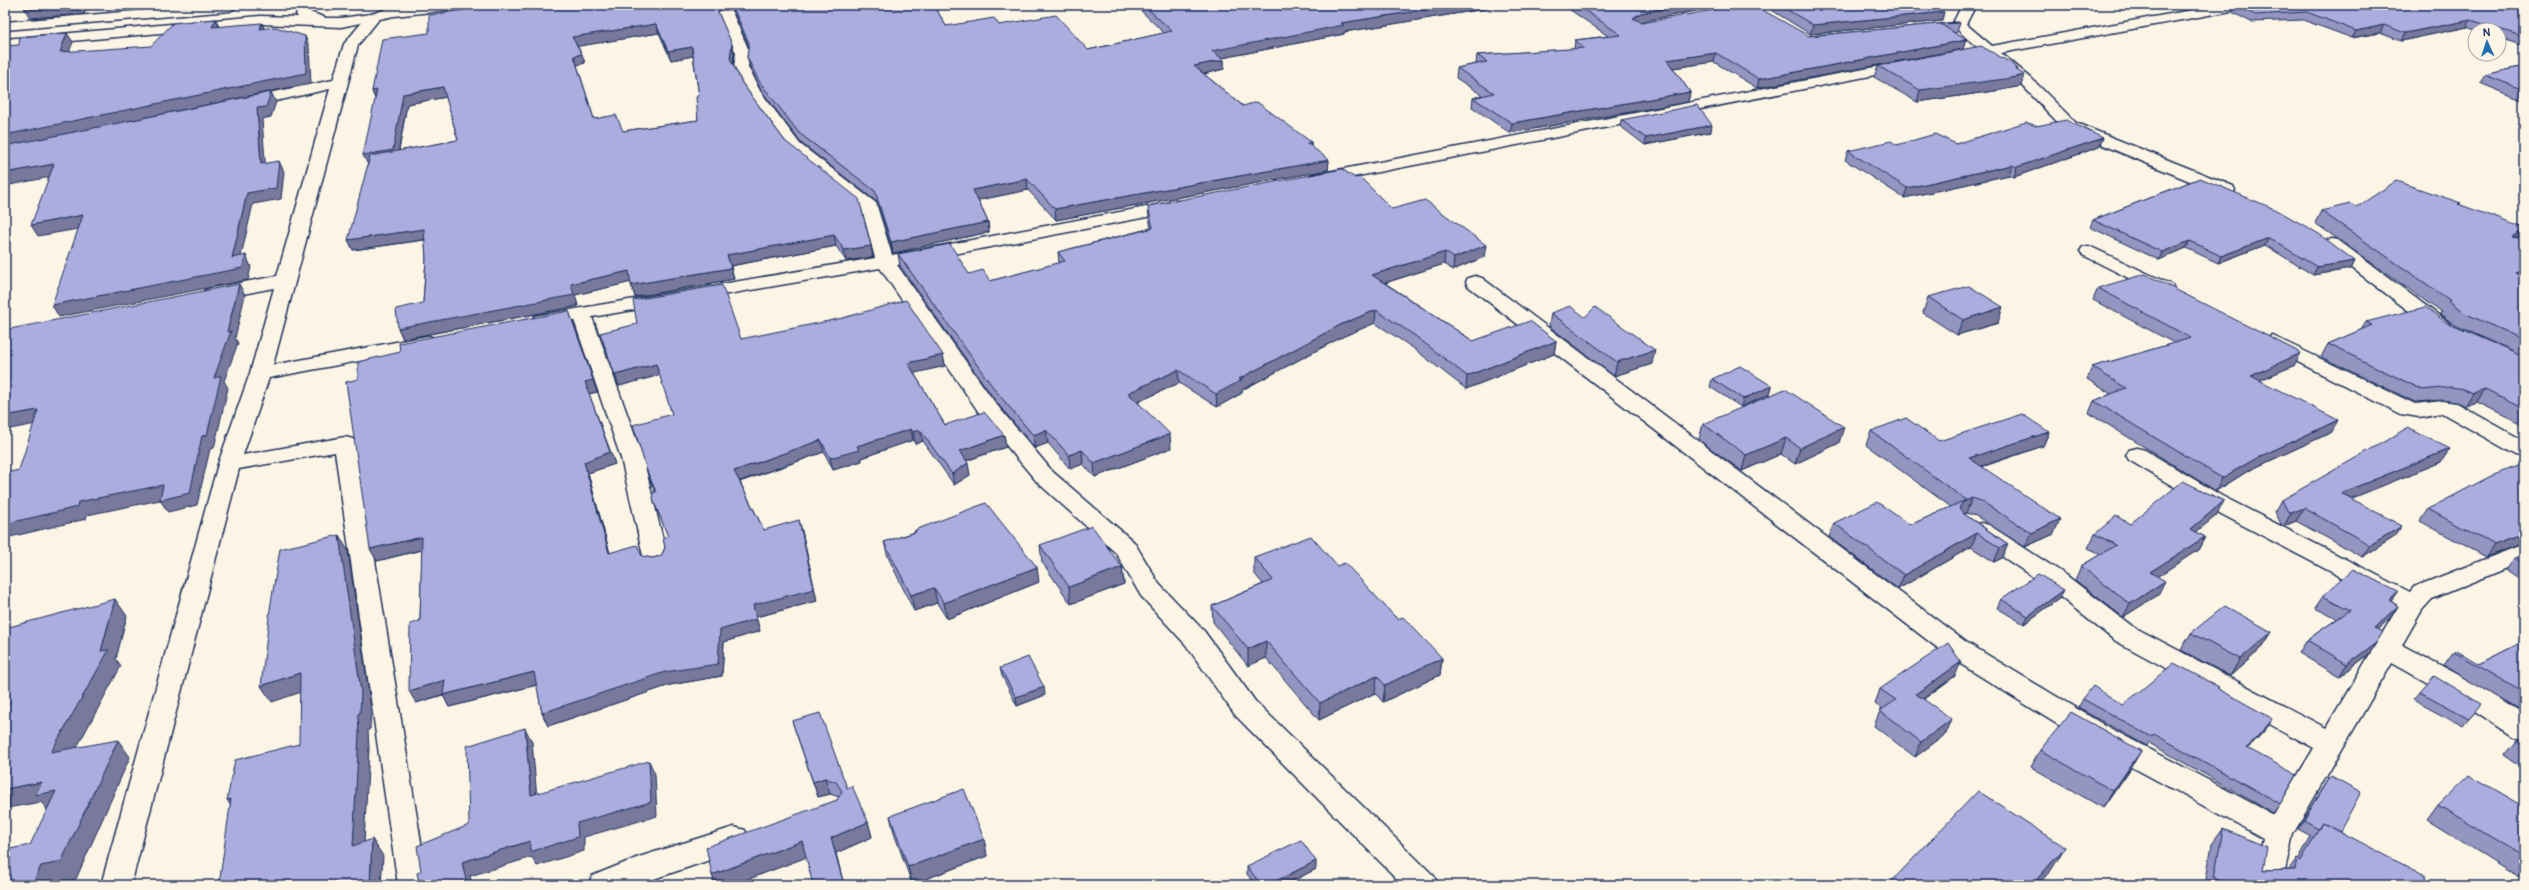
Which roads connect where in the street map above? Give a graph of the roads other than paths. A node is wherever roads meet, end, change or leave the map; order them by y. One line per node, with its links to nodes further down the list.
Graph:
1 (307, 5): 12 (main road)
2 (410, 5): 10 (main road)
3 (460, 5): 10 (main road)
4 (1969, 5): 17 (main road)
5 (2242, 5): 17 (main road)
6 (241, 6): 14 (main road)
7 (1759, 8): 8 (main road)
8 (1705, 10)
9 (726, 12): 25 (main road)
10 (389, 14): 11 (main road)
11 (373, 18): 13 (main road); 16 (main road)
12 (321, 21): 13 (main road); 15 (main road)
13 (337, 22): 16 (main road)
14 (5, 26)
15 (5, 43)
16 (351, 44): 18 (main road)
17 (1987, 50): 20 (main road); 21 (main road)
18 (339, 83): 19 (main road); 26 (main road)
19 (228, 106)
20 (1299, 182)
21 (2243, 196)
22 (1197, 202): 25 (main road)
23 (2322, 236): 32 (main road)
24 (2089, 251): 28 (main road)
25 (884, 262): 30 (main road); 51 (main road)
26 (286, 280): 29 (main road); 35 (main road)
27 (1475, 282): 47 (main road)
28 (2181, 297)
29 (192, 298)
30 (581, 313): 31 (main road); 41 (main road)
31 (526, 323)
32 (2454, 333)
33 (2260, 335): 36 (main road)
34 (448, 338): 35 (main road)
35 (260, 373): 38 (main road)
36 (2524, 450)
37 (2137, 455): 42 (main road)
38 (229, 464): 48 (main road); 49 (main road)
39 (1967, 522): 45 (main road)
40 (2524, 552): 42 (main road)
41 (656, 560)
42 (2413, 604): 43 (main road)
43 (2387, 648): 44 (main road); 45 (main road)
44 (2524, 729)
45 (2329, 744): 47 (main road)
46 (756, 831): 50 (main road)
47 (2279, 832): 52 (main road)
48 (116, 885)
49 (413, 885)
50 (603, 885)
51 (1423, 885)
52 (2267, 885)

